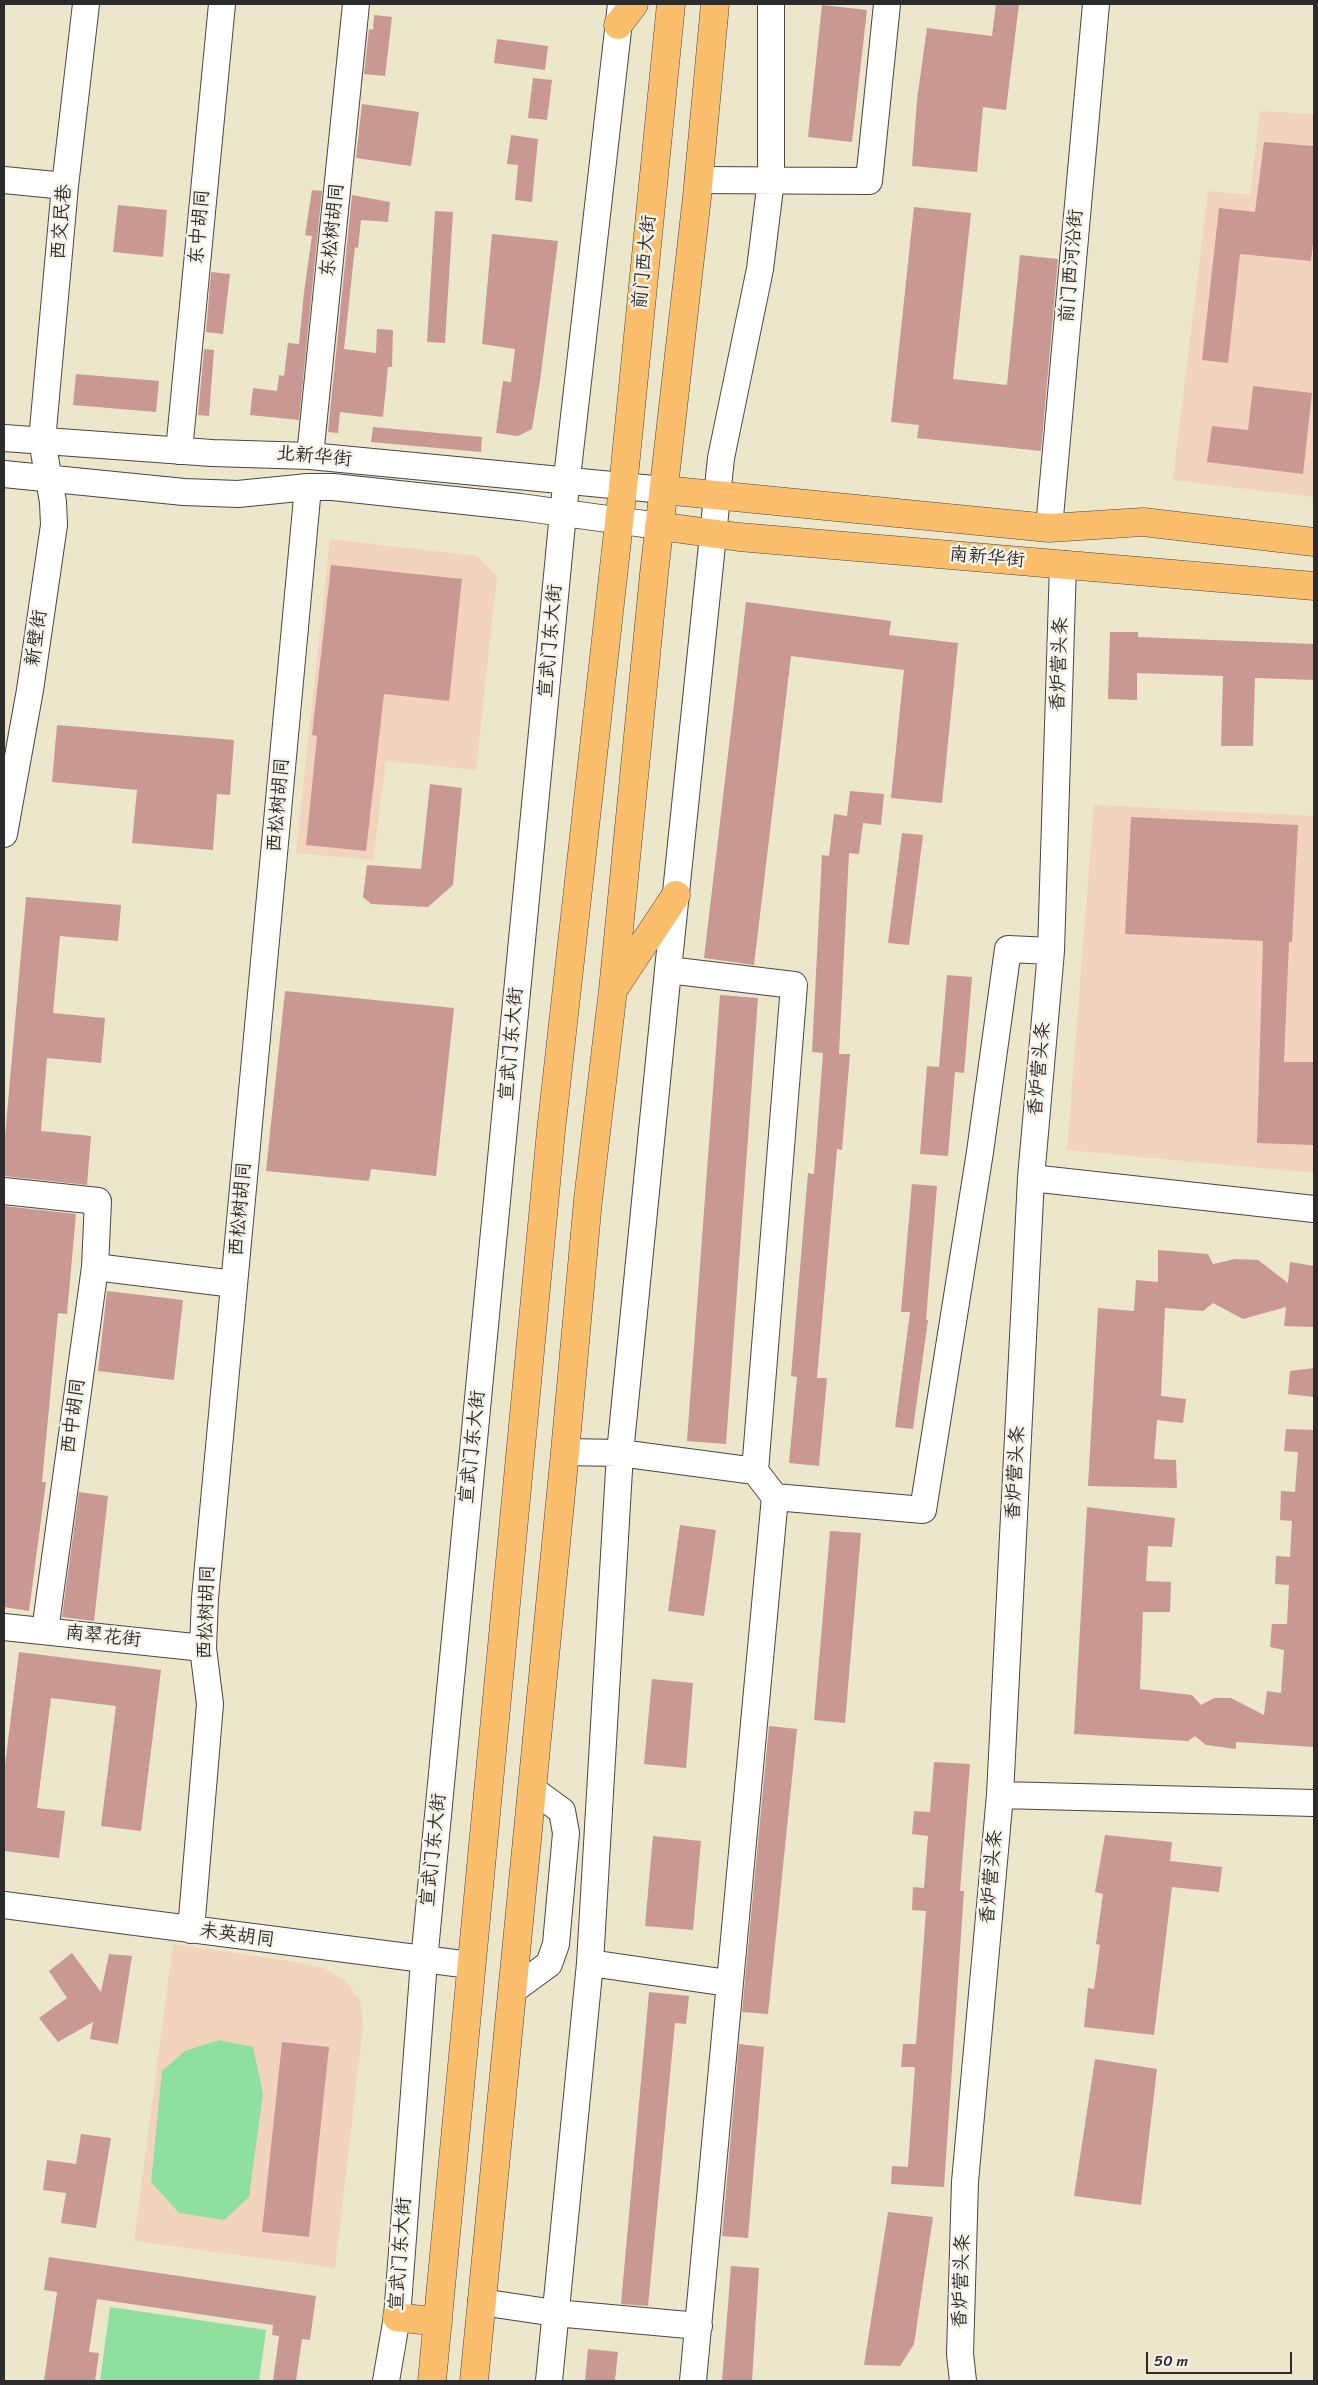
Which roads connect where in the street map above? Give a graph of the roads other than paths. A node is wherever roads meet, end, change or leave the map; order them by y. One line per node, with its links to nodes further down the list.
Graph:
1 (86, 4): 14 (street, 西交民巷)
2 (222, 4): 17 (street, 东中胡同)
3 (356, 4): 18 (street, 东松树胡同)
4 (634, 4): 10 (main road)
5 (671, 4): 22 (main road, 前门西大街)
6 (714, 4): 12 (main road)
7 (771, 4): 13 (street)
8 (887, 4): 13 (street)
9 (1096, 4): 29 (street, 前门西河沿街)
10 (619, 15): 21 (street)
11 (4, 180): 14 (street)
12 (698, 180): 13 (street); 24 (main road)
13 (771, 180): 25 (street)
14 (65, 186): 16 (street, 西交民巷)
15 (4, 438): 16 (street, 北新华街)
16 (42, 441): 17 (street, 北新华街); 20 (street, 新壁街)
17 (179, 451): 18 (street, 北新华街)
18 (310, 456): 21 (street, 北新华街)
19 (4, 474): 20 (street, 北新华街)
20 (48, 478): 23 (street, 北新华街); 34 (street, 新壁街)
21 (566, 482): 22 (street, 北新华街); 26 (street)
22 (623, 487): 24 (street, 北新华街); 27 (main road, 前门西大街)
23 (308, 488): 26 (street, 北新华街); 43 (street, 西松树胡同)
24 (664, 490): 25 (main road, 南新华街); 28 (main road)
25 (718, 495): 29 (main road, 南新华街); 30 (street)
26 (563, 513): 27 (street, 北新华街); 56 (street, 宣武门东大街)
27 (619, 520): 28 (street, 北新华街); 58 (main road)
28 (659, 526): 30 (main road, 南新华街); 38 (main road)
29 (1049, 528): 31 (main road, 南新华街)
30 (714, 533): 32 (main road, 南新华街); 35 (street)
31 (1314, 542)
32 (1063, 564): 33 (main road, 南新华街); 36 (street, 香炉营头条)
33 (1314, 586)
34 (4, 834)
35 (676, 895): 37 (street); 38 (main road)
36 (1051, 951): 39 (street, 香炉营头条); 47 (street)
37 (668, 970): 45 (street); 46 (street)
38 (613, 990): 44 (main road)
39 (1031, 1178): 41 (street); 52 (street, 香炉营头条)
40 (4, 1191): 42 (street, 西中胡同)
41 (1314, 1209)
42 (95, 1266): 43 (street); 49 (street, 西中胡同)
43 (234, 1284): 50 (street, 西松树胡同)
44 (565, 1452): 45 (street); 51 (main road)
45 (620, 1453): 46 (street); 57 (street)
46 (755, 1471): 47 (street)
47 (775, 1497): 59 (street)
48 (4, 1627): 49 (street, 南翠花街)
49 (45, 1631): 50 (street, 南翠花街)
50 (203, 1648): 55 (street, 西松树胡同)
51 (532, 1789): 60 (main road); 60 (street)
52 (1000, 1795): 53 (street); 71 (street, 香炉营头条)
53 (1314, 1803)
54 (4, 1905): 55 (street, 未英胡同)
55 (191, 1930): 56 (street, 未英胡同)
56 (424, 1961): 58 (street, 未英胡同); 63 (street, 宣武门东大街)
57 (590, 1963): 59 (street); 62 (street)
58 (470, 1966): 64 (main road)
59 (728, 1983): 65 (street)
60 (512, 1991): 61 (main road)
61 (481, 2302): 62 (street); 68 (main road)
62 (555, 2313): 65 (street); 69 (street)
63 (397, 2317): 64 (main road); 66 (street, 宣武门东大街)
64 (438, 2322): 67 (main road)
65 (699, 2326): 70 (street)
66 (386, 2381)
67 (432, 2381)
68 (474, 2381)
69 (549, 2381)
70 (692, 2381)
71 (963, 2381)

